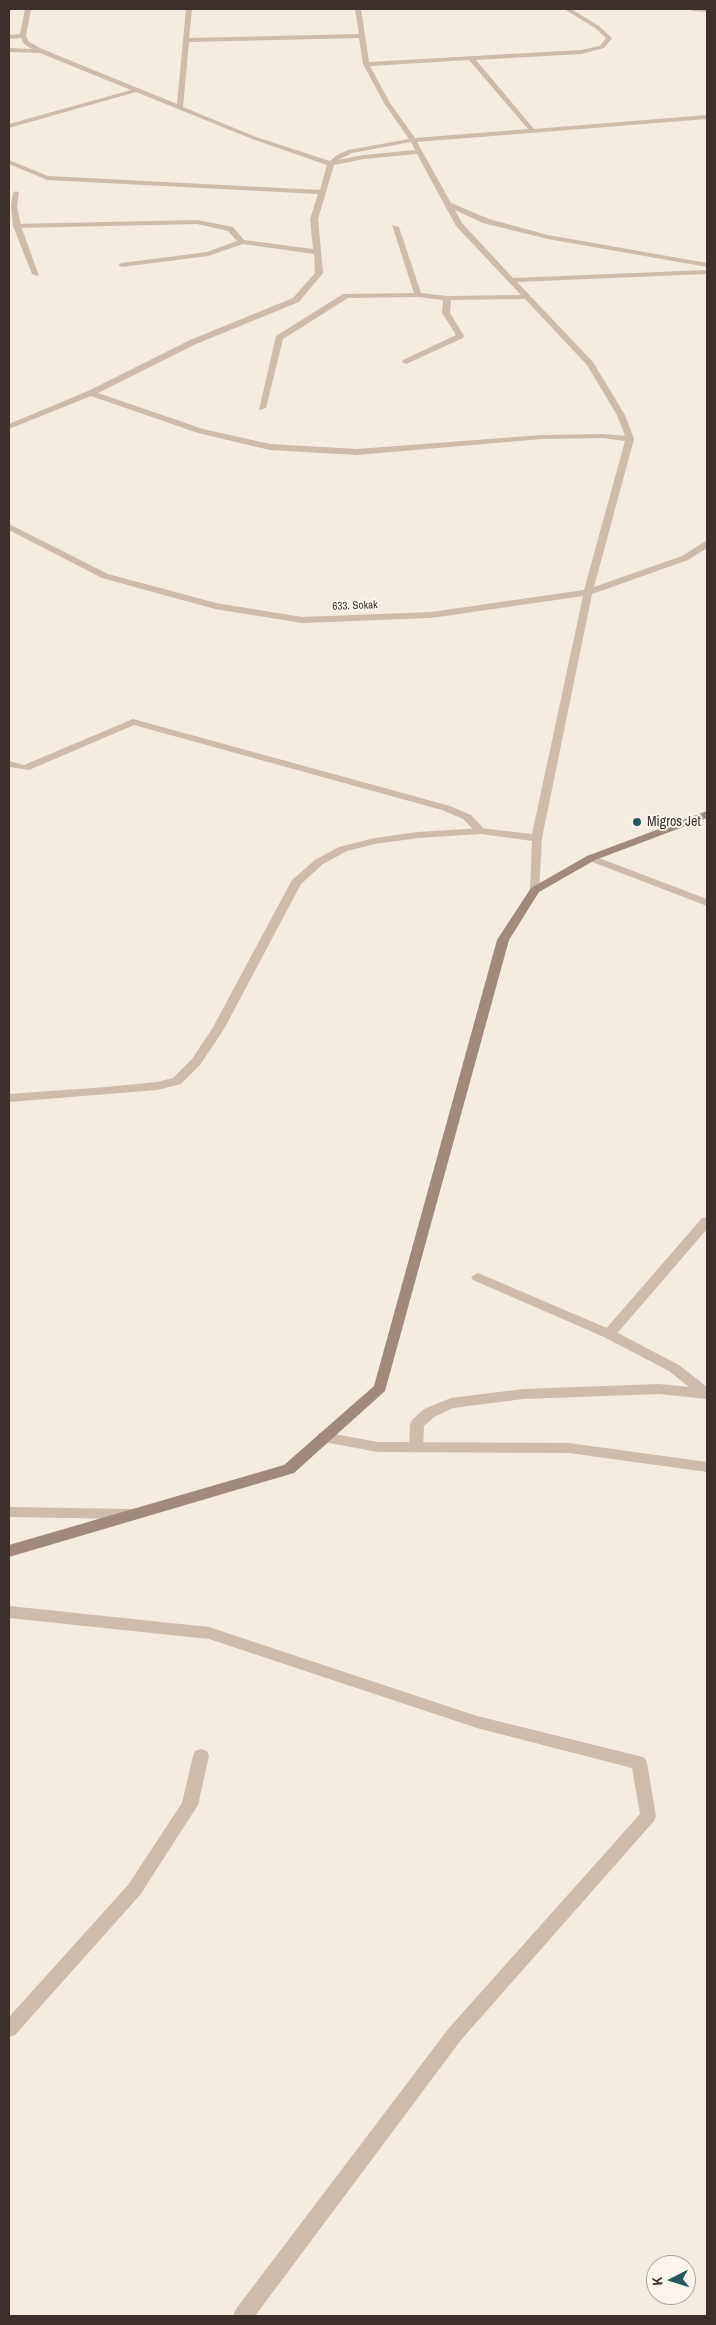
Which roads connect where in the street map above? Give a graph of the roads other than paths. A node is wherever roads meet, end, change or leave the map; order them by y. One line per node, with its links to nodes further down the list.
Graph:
1 (28, 9): 7 (street)
2 (189, 9): 10 (street)
3 (358, 9): 8 (street)
4 (567, 9): 13 (street)
5 (694, 9): 6 (street)
6 (707, 10)
7 (23, 36): 9 (street); 12 (street)
8 (363, 36): 10 (street); 14 (street)
9 (9, 38)
10 (186, 40): 16 (street)
11 (9, 50): 12 (street)
12 (41, 51): 15 (street)
13 (471, 58): 14 (street); 19 (street)
14 (366, 64): 20 (street)
15 (137, 90): 16 (street); 18 (street)
16 (180, 108): 23 (street)
17 (707, 117): 19 (street)
18 (9, 126)
19 (533, 131): 20 (street)
20 (413, 140): 21 (street); 23 (street)
21 (417, 152): 23 (street); 26 (street)
22 (9, 162): 24 (street)
23 (331, 164): 24 (street)
24 (321, 192): 30 (street)
25 (16, 193): 27 (street)
26 (448, 204): 32 (street); 35 (street)
27 (17, 226): 29 (street); 34 (street)
28 (395, 227): 36 (street)
29 (242, 242): 30 (street); 31 (street)
30 (317, 252): 40 (street)
31 (122, 265)
32 (707, 265)
33 (707, 272): 35 (street)
34 (36, 274)
35 (511, 280): 37 (street)
36 (418, 294): 38 (street); 41 (street)
37 (527, 297): 38 (street); 43 (street)
38 (446, 298): 39 (street)
39 (406, 362)
40 (91, 393): 42 (street); 43 (street)
41 (262, 408)
42 (9, 427)
43 (630, 439): 46 (street)
44 (9, 527): 46 (street, 633. Sokak)
45 (707, 544): 46 (street, 633. Sokak)
46 (588, 592): 50 (street)
47 (9, 764): 49 (street)
48 (707, 814): 51 (street)
49 (482, 831): 50 (street); 54 (street)
50 (537, 838): 52 (street)
51 (591, 858): 52 (street); 53 (street)
52 (535, 890): 59 (street)
53 (707, 903)
54 (9, 1098)
55 (707, 1221): 57 (street)
56 (478, 1277): 57 (street)
57 (609, 1334): 58 (street)
58 (706, 1394): 60 (street)
59 (324, 1437): 60 (street); 63 (street)
60 (416, 1447): 61 (street)
61 (707, 1467)
62 (9, 1512): 63 (street)
63 (134, 1514): 64 (street)
64 (9, 1551)
65 (9, 1612): 68 (street)
66 (201, 1756): 67 (street)
67 (9, 2030)
68 (243, 2316)

